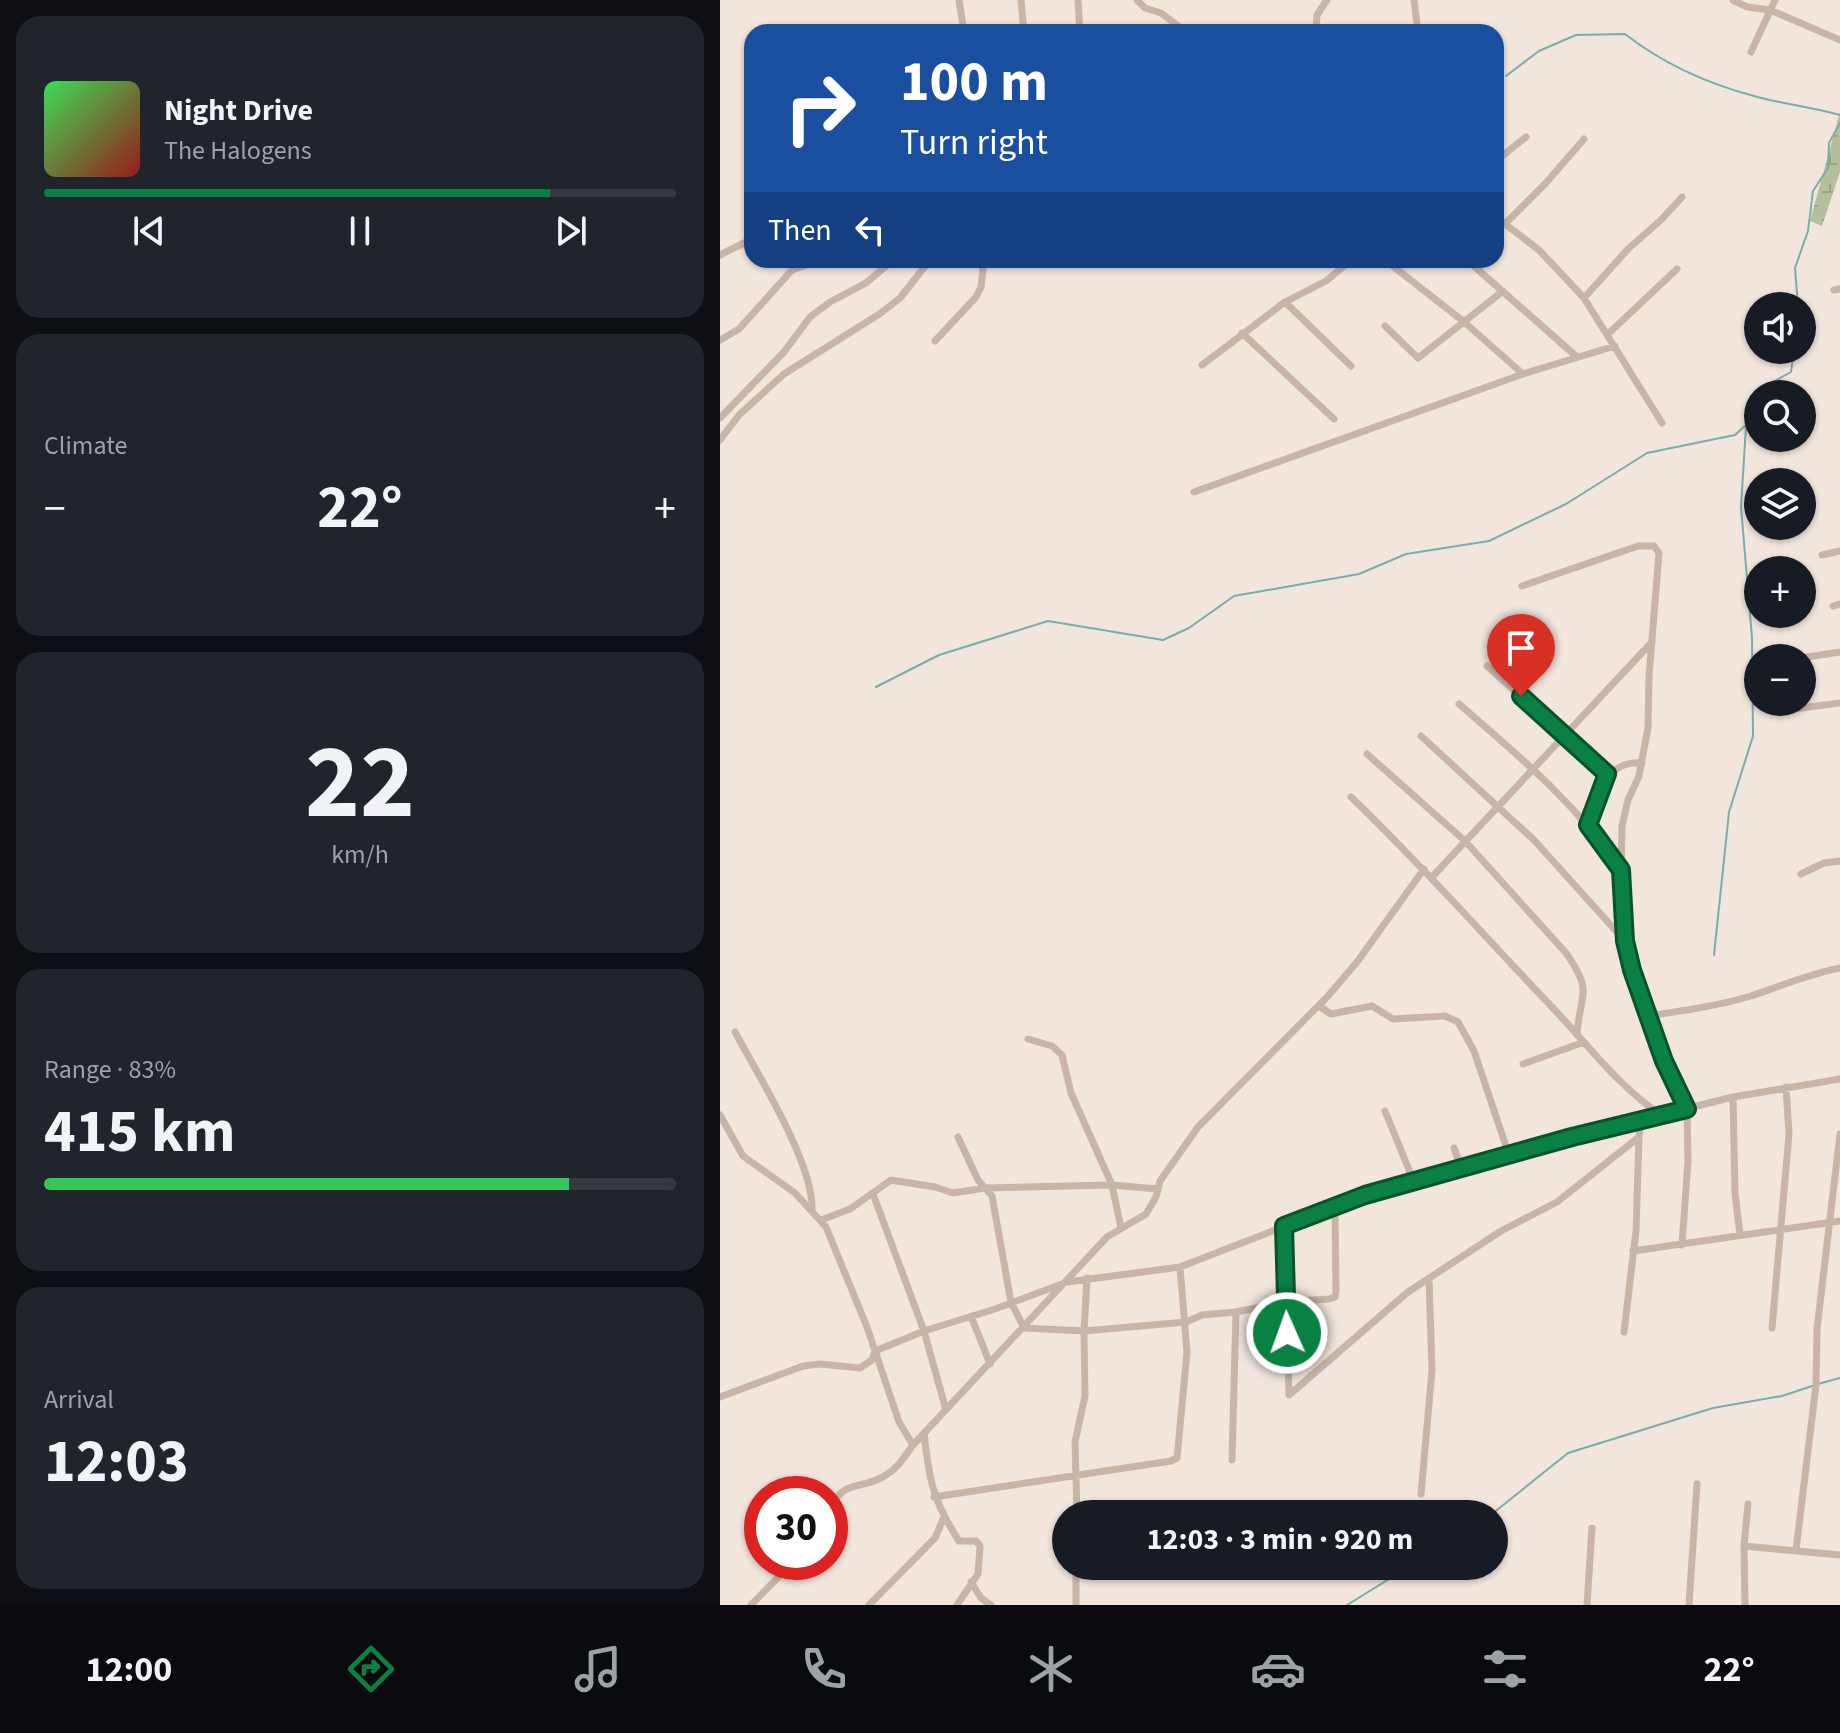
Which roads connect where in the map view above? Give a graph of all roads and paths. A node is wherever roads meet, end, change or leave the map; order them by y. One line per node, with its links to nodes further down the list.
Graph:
1 (959, 0): 10 (street)
2 (1021, 0): 11 (street)
3 (1078, 0): 12 (street)
4 (1327, 0): 14 (street)
5 (1414, 0): 15 (street)
6 (1733, 0): 9 (street)
7 (1775, 0): 9 (street)
8 (1138, 1): 13 (street)
9 (1770, 10): 16 (street); 17 (street)
10 (963, 24)
11 (1023, 24)
12 (1080, 24)
13 (1175, 24)
14 (1316, 24)
15 (1417, 24)
16 (1840, 40)
17 (1751, 52)
18 (1526, 137): 20 (street)
19 (1584, 139): 22 (street)
20 (1504, 155)
21 (1682, 197): 34 (street)
22 (1505, 224): 34 (street)
23 (744, 243): 24 (street)
24 (720, 255)
25 (798, 268): 40 (street)
26 (884, 268): 47 (street)
27 (924, 268): 50 (street)
28 (983, 268): 41 (street)
29 (1341, 268): 35 (street)
30 (1395, 268): 36 (street)
31 (1476, 268): 33 (street)
32 (1677, 269): 39 (street)
33 (1503, 291): 36 (street); 43 (street)
34 (1584, 298): 39 (street)
35 (1285, 302): 38 (street); 45 (street)
36 (1463, 321): 37 (street); 46 (street)
37 (1385, 326)
38 (1242, 333): 44 (street); 48 (street)
39 (1608, 334): 42 (street)
40 (720, 340)
41 (935, 341)
42 (1615, 346): 43 (street); 49 (street)
43 (1577, 357): 46 (street)
44 (1202, 365)
45 (1351, 366)
46 (1523, 374): 51 (street)
47 (720, 418)
48 (1334, 419)
49 (1662, 423)
50 (720, 440)
51 (1194, 492)
52 (1840, 551): 53 (street)
53 (1822, 555)
54 (1522, 586): 55 (street)
55 (1652, 642): 62 (street); 65 (street)
56 (1840, 652): 57 (street)
57 (1816, 656)
58 (1487, 666): 62 (street)
59 (1840, 703): 61 (street)
60 (1459, 704): 66 (street)
61 (1816, 706)
62 (1562, 735): 66 (street); 67 (street)
63 (1421, 736): 69 (street)
64 (1367, 754): 71 (street)
65 (1642, 763): 67 (street); 74 (street)
66 (1532, 768): 69 (street); 70 (street)
67 (1607, 774): 70 (street)
68 (1351, 797): 73 (street)
69 (1498, 805): 71 (street); 77 (street)
70 (1588, 825): 74 (street)
71 (1465, 841): 76 (street); 82 (street)
72 (1840, 861): 75 (street)
73 (1424, 869): 76 (street); 79 (street)
74 (1621, 870): 77 (street)
75 (1801, 874)
76 (1432, 877): 82 (street)
77 (1625, 941): 80 (street)
78 (1840, 968): 80 (street)
79 (1319, 1006): 98 (street); 103 (street)
80 (1647, 1016): 89 (street)
81 (735, 1032): 106 (street)
82 (1577, 1033): 84 (street)
83 (1028, 1039): 101 (street)
84 (1584, 1042): 85 (street); 92 (street)
85 (1523, 1064)
86 (1840, 1079): 87 (street)
87 (1786, 1087): 88 (street); 111 (street)
88 (1733, 1097): 89 (street); 112 (street)
89 (1687, 1109): 92 (street); 113 (street)
90 (1385, 1111): 100 (street)
91 (720, 1115): 106 (street)
92 (1661, 1115): 93 (street)
93 (1641, 1120): 96 (street); 98 (street)
94 (1840, 1134): 108 (street)
95 (958, 1137): 102 (street)
96 (1639, 1137): 114 (street); 117 (street)
97 (1454, 1148): 99 (street)
98 (1509, 1155): 99 (street)
99 (1461, 1168): 100 (street)
100 (1414, 1182): 105 (street)
101 (1112, 1185): 102 (street); 103 (street); 110 (street)
102 (985, 1188): 104 (street); 119 (street)
103 (1157, 1189): 110 (street)
104 (873, 1194): 107 (street); 126 (street)
105 (1335, 1207): 109 (street); 120 (street)
106 (812, 1210): 107 (street)
107 (821, 1220): 129 (street)
108 (1836, 1222): 111 (street); 146 (street)
109 (1284, 1226): 115 (street); 120 (street)
110 (1121, 1228): 118 (street)
111 (1781, 1229): 112 (street); 125 (street)
112 (1740, 1234): 113 (street)
113 (1682, 1245): 114 (street)
114 (1633, 1251): 128 (street)
115 (1180, 1267): 116 (street); 123 (street)
116 (1087, 1278): 118 (street); 127 (street)
117 (1429, 1278): 120 (street); 139 (street)
118 (1067, 1282): 119 (street); 124 (street)
119 (1011, 1302): 122 (street); 124 (street)
120 (1286, 1302): 121 (street)
121 (1236, 1312): 123 (street); 135 (street)
122 (971, 1316): 126 (street); 130 (street)
123 (1186, 1322): 127 (street); 136 (street)
124 (1024, 1328): 127 (street); 130 (street)
125 (1772, 1328)
126 (924, 1331): 129 (street); 132 (street)
127 (1084, 1331): 136 (street)
128 (1624, 1332)
129 (875, 1351): 131 (street); 134 (street)
130 (990, 1364): 132 (street)
131 (720, 1397)
132 (946, 1410): 133 (street)
133 (924, 1433): 134 (street); 140 (street)
134 (913, 1445): 138 (street)
135 (1232, 1460)
136 (1077, 1475): 140 (street); 141 (street)
137 (1697, 1484): 158 (street)
138 (848, 1487)
139 (1421, 1494)
140 (934, 1497): 143 (street)
141 (1077, 1500)
142 (1748, 1504): 145 (street)
143 (944, 1517): 150 (street); 154 (street)
144 (1592, 1528): 157 (street)
145 (1744, 1546): 146 (street); 159 (street)
146 (1796, 1550): 147 (street)
147 (1840, 1555)
148 (775, 1580): 153 (street)
149 (1076, 1580): 156 (street)
150 (971, 1582): 151 (street); 152 (street)
151 (981, 1598): 152 (street); 155 (street)
152 (959, 1602)
153 (751, 1605)
154 (869, 1605)
155 (991, 1605)
156 (1076, 1605)
157 (1587, 1605)
158 (1689, 1605)
159 (1745, 1605)

